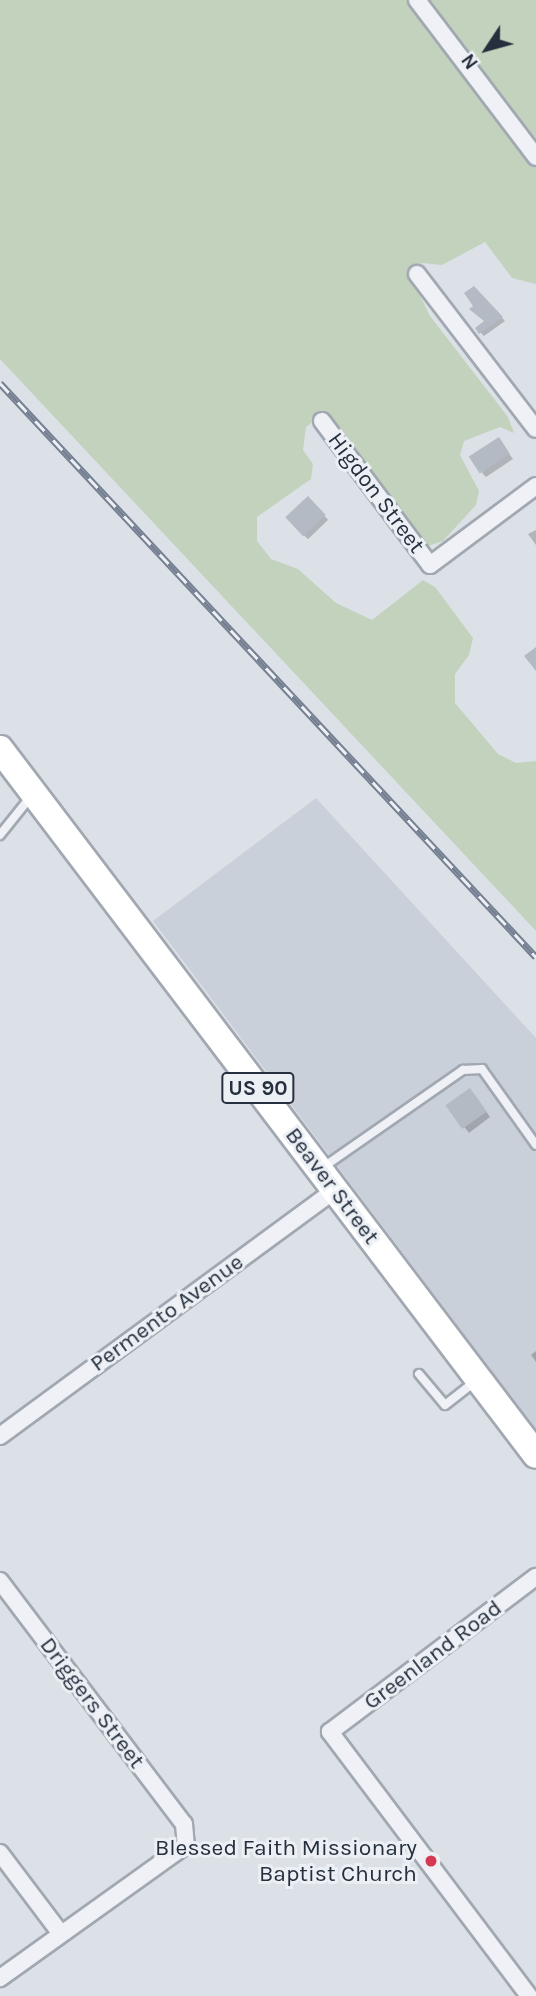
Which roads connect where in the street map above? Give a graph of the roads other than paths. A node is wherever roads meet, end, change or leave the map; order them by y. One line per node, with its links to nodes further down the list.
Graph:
1 (417, 0): 2 (street)
2 (536, 157)
3 (417, 274): 5 (street)
4 (322, 421): 6 (street, Higdon Street)
5 (536, 429)
6 (536, 486)
7 (0, 749): 8 (main road, Beaver Street / US 90)
8 (34, 793): 9 (lane); 11 (main road, Beaver Street / US 90)
9 (0, 835)
10 (536, 1145): 11 (lane)
11 (327, 1180): 13 (main road, Beaver Street / US 90); 14 (street, Permento Avenue)
12 (419, 1374): 13 (lane)
13 (479, 1380): 15 (main road, Beaver Street / US 90)
14 (0, 1436)
15 (536, 1455)
16 (536, 1577): 21 (street, Greenland Road)
17 (0, 1581): 19 (street, Driggers Street)
18 (0, 1853): 19 (street)
19 (61, 1934): 20 (street)
20 (0, 1978)
21 (529, 1996)

